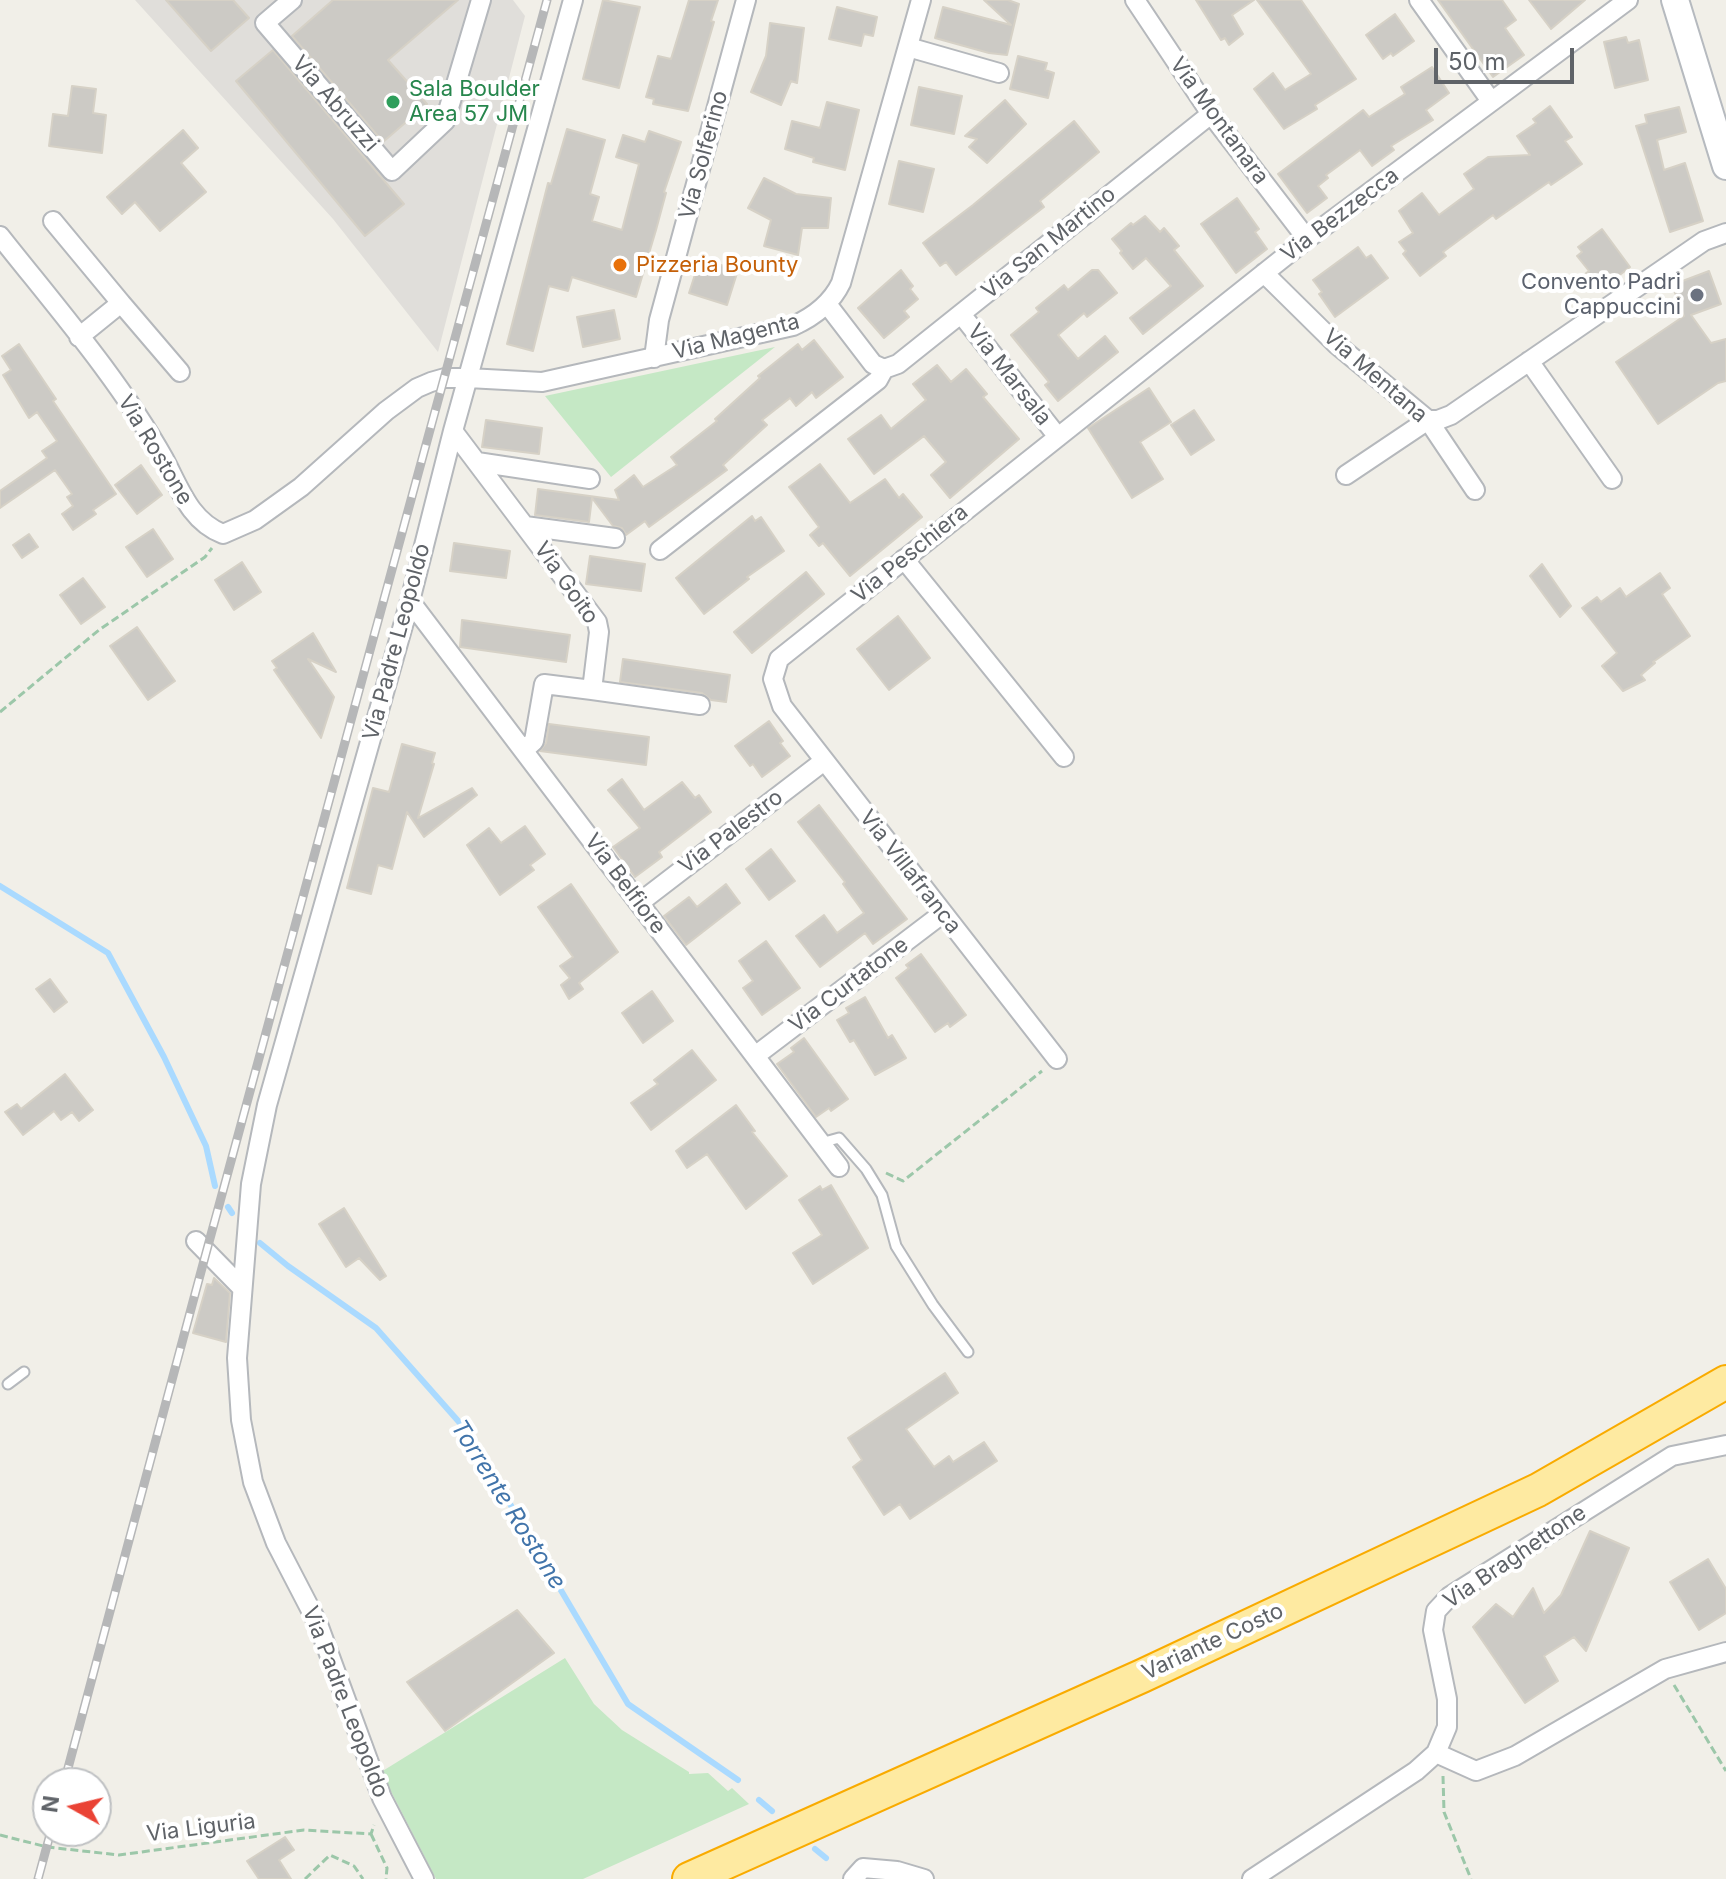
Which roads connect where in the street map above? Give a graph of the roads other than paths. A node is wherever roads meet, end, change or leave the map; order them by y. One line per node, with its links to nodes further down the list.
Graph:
1 (292, 0): 2 (street, Via Abruzzi)
2 (481, 0)
3 (573, 0): 28 (street, Via Padre Leopoldo)
4 (746, 0): 24 (street, Via Solferino)
5 (921, 0): 10 (street, Via Magenta)
6 (1135, 0): 13 (street, Via Montanara)
7 (1419, 0): 12 (street)
8 (1628, 0): 12 (street, Via Bezzecca)
9 (1675, 0): 14 (main road)
10 (908, 47): 11 (street); 21 (street, Via Magenta)
11 (999, 73)
12 (1491, 101): 18 (street, Via Bezzecca)
13 (1211, 114): 18 (street, Via Montanara); 22 (street, Via San Martino)
14 (1726, 166)
15 (53, 221): 20 (street)
16 (1726, 233): 25 (street)
17 (0, 236): 23 (street, Via Rostone)
18 (1307, 239): 19 (street, Via Bezzecca)
19 (1264, 273): 29 (street, Via Mentana); 31 (street, Via Bezzecca)
20 (121, 303): 23 (street); 27 (street)
21 (827, 304): 24 (street, Via Magenta); 26 (street)
22 (961, 314): 26 (street, Via San Martino); 31 (street, Via Marsala)
23 (79, 337): 28 (street, Via Rostone)
24 (654, 358): 28 (street, Via Magenta)
25 (1529, 361): 29 (street); 35 (street)
26 (884, 369): 39 (street, Via San Martino)
27 (180, 372)
28 (468, 378): 30 (street, Via Padre Leopoldo)
29 (1428, 420): 33 (street); 36 (street, Via Mentana)
30 (453, 431): 32 (street, Via Goito); 41 (street, Via Padre Leopoldo)
31 (1058, 437): 40 (street, Via Peschiera)
32 (477, 462): 34 (street); 37 (street, Via Goito)
33 (1346, 475)
34 (590, 479)
35 (1612, 479)
36 (1475, 490)
37 (525, 526): 38 (street, Via Goito); 43 (street, Via Goito)
38 (615, 538)
39 (660, 550)
40 (904, 559): 42 (street, Via Peschiera); 46 (street)
41 (410, 601): 45 (street, Via Belfiore); 55 (street, Via Padre Leopoldo)
42 (773, 679): 47 (street, Via Villafranca)
43 (592, 690): 44 (street); 45 (street)
44 (700, 705)
45 (524, 750): 48 (street, Via Belfiore)
46 (1064, 757)
47 (824, 761): 48 (street, Via Palestro); 49 (street, Via Villafranca)
48 (639, 903): 50 (street, Via Belfiore)
49 (942, 914): 50 (street, Via Curtatone); 51 (street, Via Villafranca)
50 (755, 1056): 52 (street, Via Belfiore)
51 (1057, 1059)
52 (821, 1143): 53 (street, Via Belfiore); 56 (lane)
53 (839, 1167)
54 (196, 1241): 55 (street)
55 (242, 1288): 63 (street, Via Padre Leopoldo)
56 (968, 1352)
57 (24, 1372): 59 (lane)
58 (1726, 1382): 64 (highway, Variante Costo)
59 (8, 1384)
60 (1726, 1445): 62 (street, Via Braghettone)
61 (1726, 1652): 62 (street)
62 (1439, 1754): 67 (street)
63 (424, 1879)
64 (689, 1879)
65 (853, 1879): 66 (street)
66 (924, 1879)
67 (1252, 1879)

